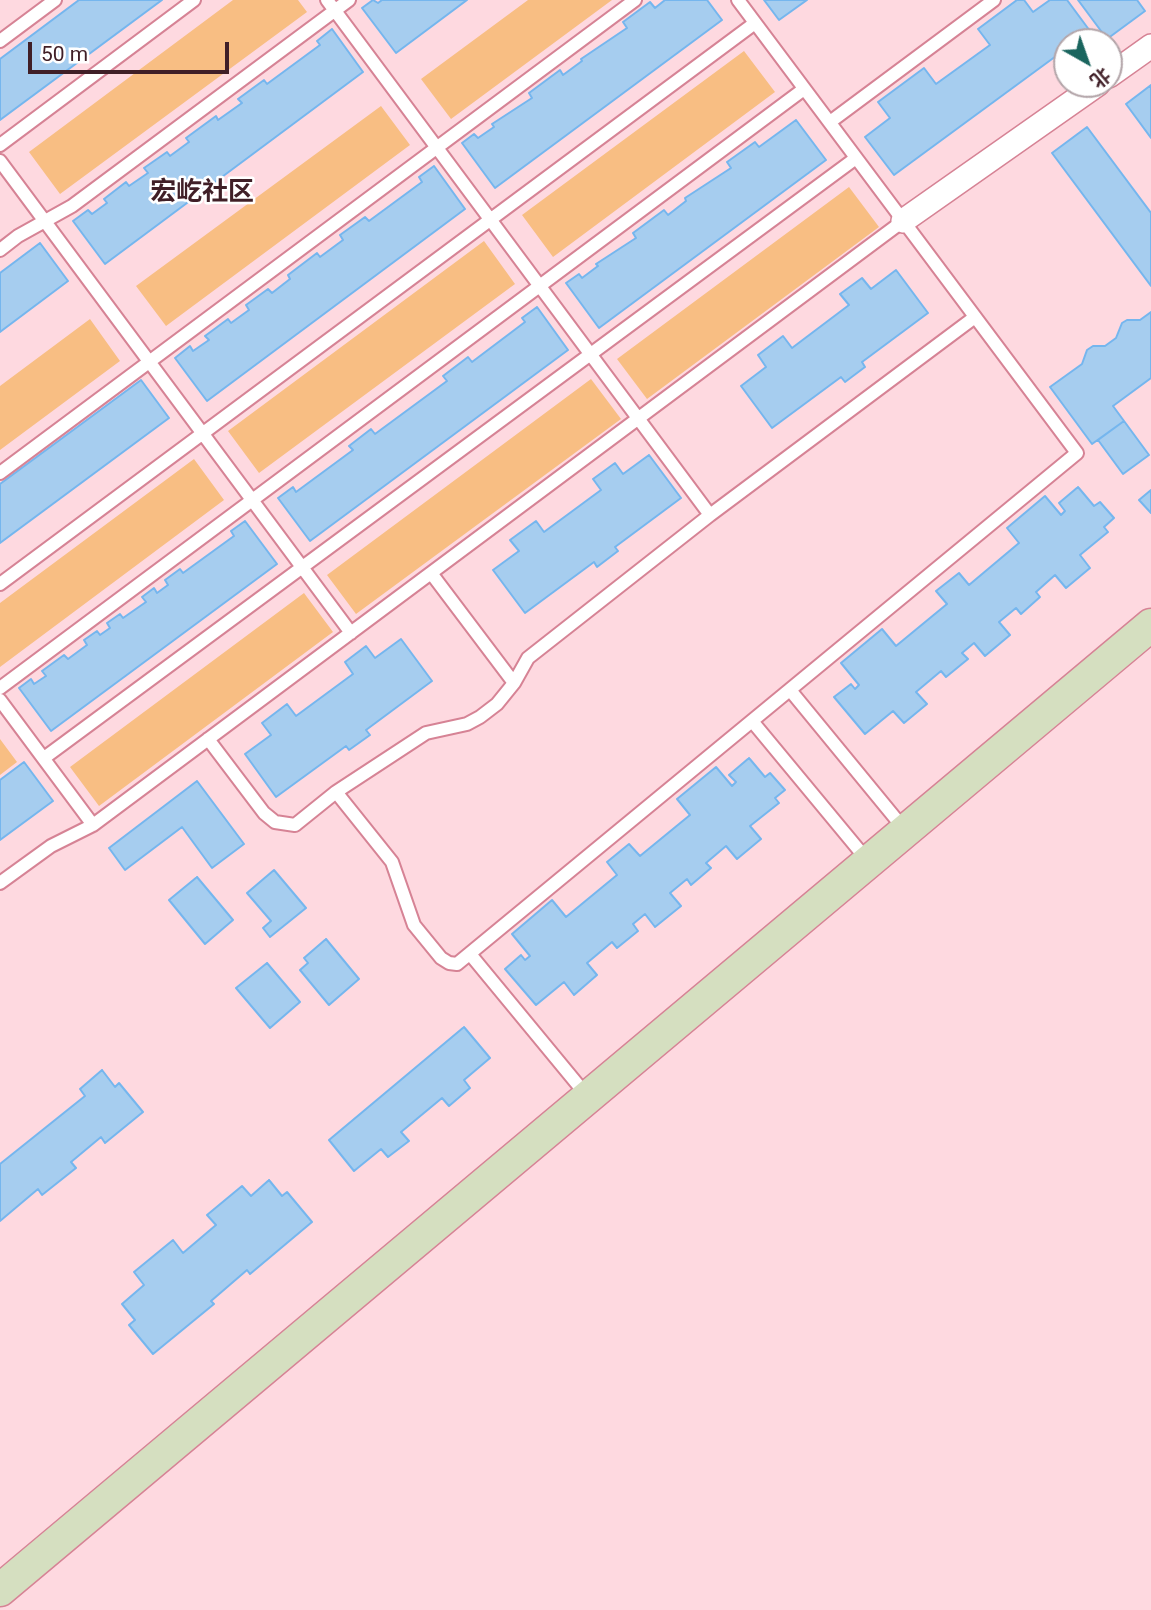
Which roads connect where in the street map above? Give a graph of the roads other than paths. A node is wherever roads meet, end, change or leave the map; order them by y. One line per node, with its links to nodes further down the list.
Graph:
1 (55, 0): 9 (lane)
2 (194, 0): 15 (lane)
3 (349, 0): 7 (lane)
4 (635, 0): 16 (lane)
5 (738, 0): 8 (lane)
6 (994, 0): 14 (lane)
7 (331, 5): 16 (lane); 20 (lane)
8 (755, 23): 12 (lane); 19 (lane)
9 (0, 41)
10 (1151, 46): 11 (street)
11 (1123, 66)
12 (804, 89): 14 (lane); 23 (lane)
13 (1078, 98): 21 (street)
14 (830, 122): 17 (lane)
15 (0, 145)
16 (436, 148): 19 (lane); 26 (lane)
17 (856, 158): 21 (lane); 25 (lane)
18 (0, 161): 20 (lane)
19 (491, 220): 23 (lane); 28 (lane)
20 (45, 221): 22 (lane); 26 (lane)
21 (903, 221): 24 (lane); 27 (lane)
22 (0, 250)
23 (540, 286): 25 (lane); 30 (lane)
24 (975, 317): 31 (lane); 39 (lane)
25 (591, 355): 27 (lane); 32 (lane)
26 (149, 362): 28 (lane); 29 (lane)
27 (638, 419): 31 (lane); 33 (lane)
28 (203, 433): 30 (lane); 34 (lane)
29 (0, 473)
30 (252, 500): 32 (lane); 38 (lane)
31 (710, 515): 37 (lane)
32 (302, 567): 36 (lane); 43 (lane)
33 (431, 573): 36 (lane); 37 (lane)
34 (0, 584)
35 (1151, 625): 46 (street)
36 (351, 632): 42 (lane)
37 (514, 683): 44 (lane)
38 (0, 688)
39 (790, 690): 41 (lane); 46 (lane)
40 (0, 700): 43 (lane)
41 (752, 721): 47 (lane); 49 (lane)
42 (208, 739): 44 (lane); 45 (lane)
43 (44, 758): 45 (lane)
44 (336, 792): 49 (lane)
45 (93, 825): 48 (lane)
46 (906, 831): 47 (street)
47 (869, 862): 50 (street)
48 (0, 883)
49 (470, 954): 50 (lane)
50 (588, 1097): 51 (street)
51 (0, 1590)

